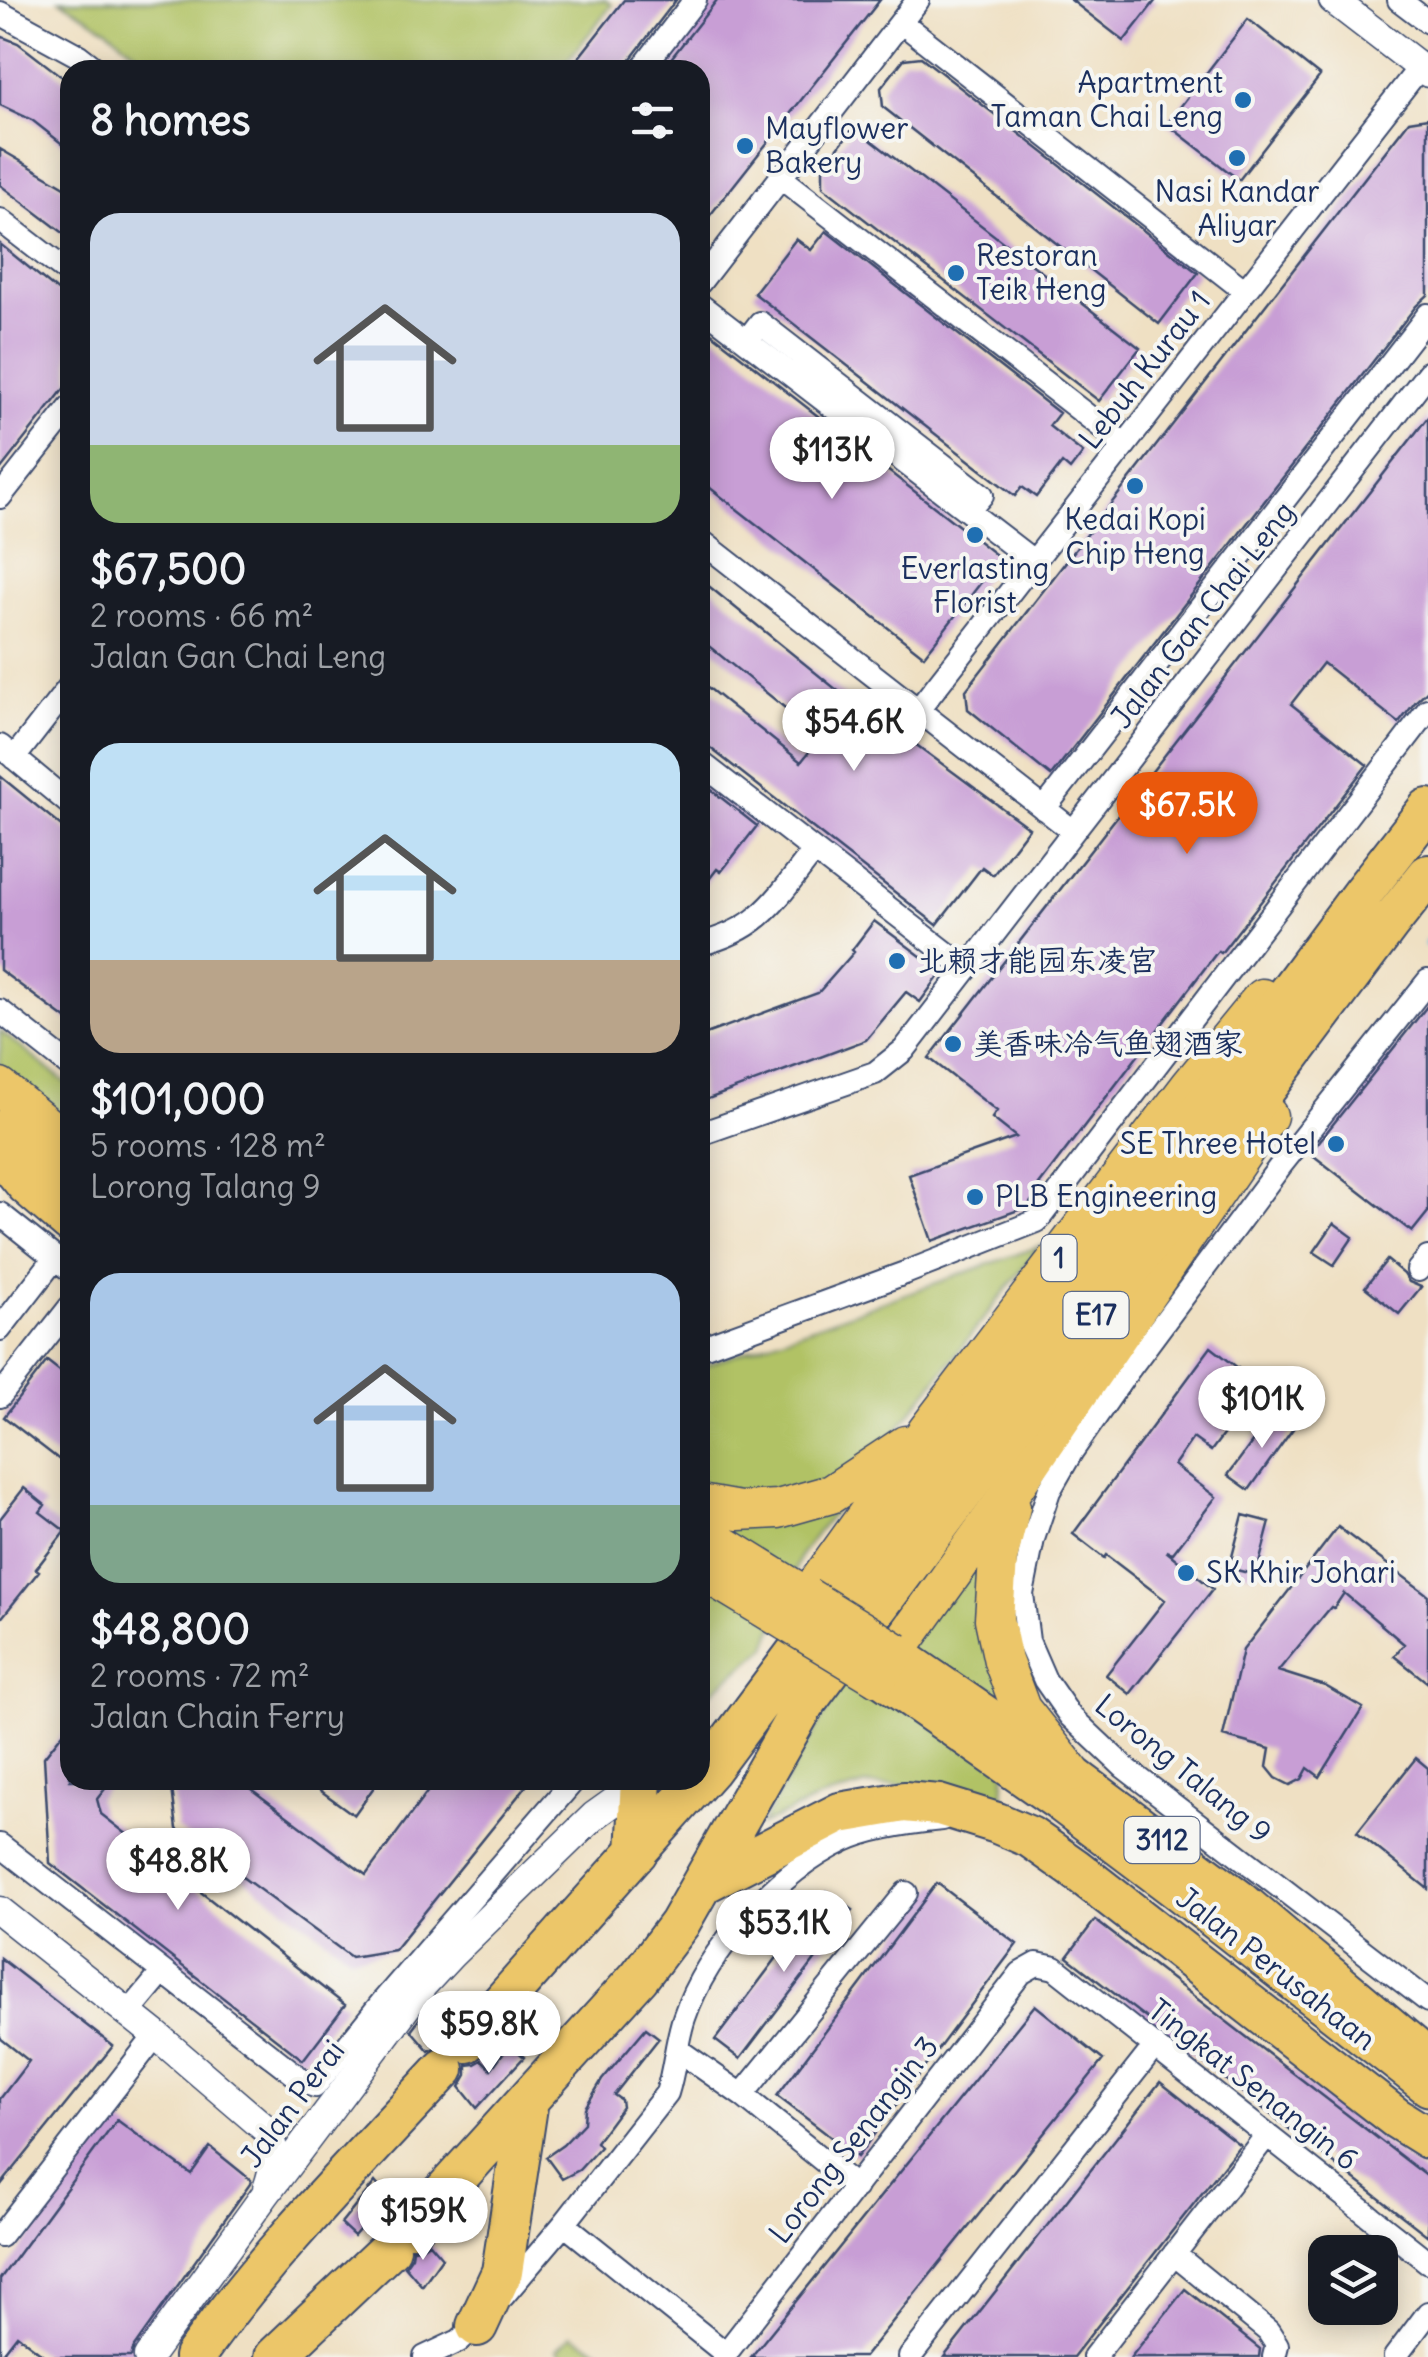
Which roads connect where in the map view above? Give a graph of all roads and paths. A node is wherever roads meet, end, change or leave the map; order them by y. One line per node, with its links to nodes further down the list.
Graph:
1 (695, 0): 9 (street)
2 (918, 0): 6 (street)
3 (1333, 0): 10 (street)
4 (1400, 0): 7 (street)
5 (0, 12): 8 (street)
6 (901, 22): 11 (street); 15 (street)
7 (1428, 22)
8 (85, 60)
9 (649, 60)
10 (1424, 70): 15 (street, Lebuh Kurau 1)
11 (780, 177): 14 (street); 20 (street)
12 (1, 223): 13 (street)
13 (60, 267)
14 (710, 269)
15 (1245, 291): 20 (street, Lebuh Kurau 1)
16 (710, 312): 23 (street)
17 (1428, 315): 30 (street, Jalan Gan Chai Leng)
18 (1428, 373): 32 (street, Jalan Gan Chai Leng)
19 (60, 421): 21 (street)
20 (1125, 445): 23 (street, Lebuh Kurau 1)
21 (0, 497)
22 (710, 548): 25 (street)
23 (1033, 561): 25 (street, Lebuh Kurau 1)
24 (60, 696): 27 (street)
25 (918, 710): 30 (street)
26 (1428, 710): 54 (street)
27 (7, 752): 29 (street)
28 (710, 770): 33 (street)
29 (60, 796)
30 (1044, 809): 32 (street)
31 (1428, 810): 35 (highway, E17)
32 (1073, 831): 38 (street, Jalan Gan Chai Leng)
33 (814, 850): 37 (street); 38 (street)
34 (1428, 875): 36 (highway, E17)
35 (1364, 891): 56 (highway, 1); 63 (highway, E17)
36 (1389, 924): 57 (highway); 72 (highway, E17)
37 (710, 942)
38 (966, 969): 44 (street, Jalan Gan Chai Leng)
39 (1428, 982): 79 (street, Lorong Talang 9)
40 (0, 1011): 41 (street)
41 (60, 1058)
42 (0, 1088): 45 (highway)
43 (0, 1130): 47 (highway)
44 (710, 1131)
45 (60, 1137)
46 (0, 1152): 49 (highway)
47 (60, 1179)
48 (0, 1214): 50 (street)
49 (60, 1242)
50 (60, 1247)
51 (60, 1256): 52 (street)
52 (0, 1329)
53 (60, 1337): 55 (street)
54 (710, 1344)
55 (0, 1396)
56 (927, 1430): 58 (highway); 61 (highway, 1)
57 (1016, 1485): 62 (highway); 64 (highway)
58 (710, 1506)
59 (710, 1539): 61 (highway)
60 (710, 1573): 61 (highway)
61 (798, 1610): 62 (highway, bridge)
62 (887, 1665): 64 (main road, Jalan Perusahaan / 3112); 84 (main road, Jalan Perusahaan / 3112)
63 (710, 1729)
64 (1071, 1772): 84 (main road, Jalan Perusahaan / 3112)
65 (565, 1790): 78 (street)
66 (642, 1790): 88 (street, Jalan Perai)
67 (666, 1790): 71 (highway)
68 (666, 1790): 71 (highway, E17)
69 (975, 1817): 72 (highway); 76 (street); 91 (highway)
70 (0, 1845): 78 (street)
71 (636, 1852): 102 (highway, E17)
72 (702, 1884): 75 (highway, E17)
73 (906, 1893): 86 (street)
74 (0, 1912): 80 (street)
75 (679, 1924): 76 (street); 87 (highway, E17)
76 (726, 1940): 83 (street)
77 (1037, 1964): 82 (street, Tingkat Senangin 6); 92 (street, Lorong Senangin 3)
78 (163, 1972): 80 (street)
79 (1428, 2001)
80 (128, 2014): 81 (street)
81 (156, 2036): 89 (street); 95 (street)
82 (1155, 2046): 90 (street, Tingkat Senangin 6); 105 (street)
83 (678, 2050): 86 (street); 94 (street)
84 (1418, 2053): 85 (main road, Jalan Perusahaan / 3112)
85 (1428, 2088)
86 (742, 2095): 92 (street)
87 (528, 2100): 99 (highway); 103 (highway, E17)
88 (320, 2124): 89 (street); 93 (street, Jalan Perai)
89 (268, 2130): 93 (street)
90 (1267, 2135): 96 (street); 97 (street, Tingkat Senangin 6)
91 (1428, 2138)
92 (856, 2187): 100 (street, Lorong Senangin 3)
93 (265, 2195): 101 (street, Jalan Perai)
94 (564, 2224): 99 (street); 100 (street)
95 (0, 2236)
96 (1174, 2254): 106 (street); 107 (street)
97 (1428, 2262)
98 (1428, 2312): 108 (street)
99 (477, 2326): 104 (street)
100 (724, 2355)
101 (148, 2357)
102 (194, 2357)
103 (276, 2357)
104 (425, 2357)
105 (910, 2357)
106 (1094, 2357)
107 (1274, 2357)
108 (1395, 2357)

